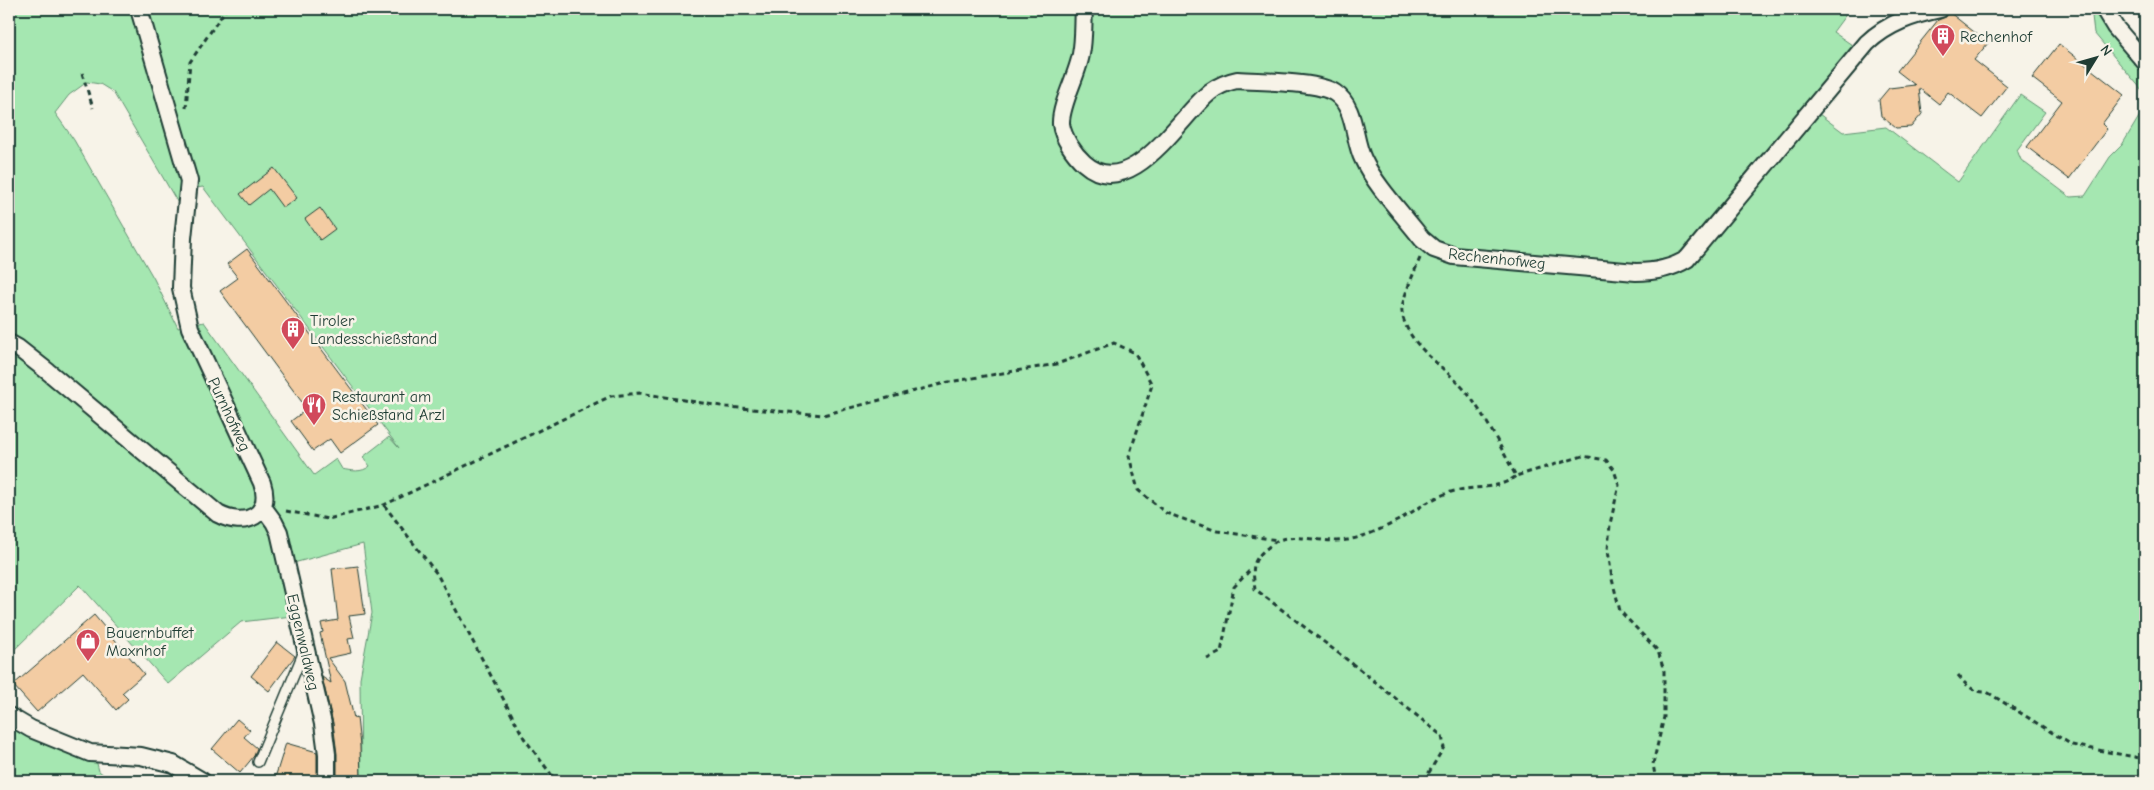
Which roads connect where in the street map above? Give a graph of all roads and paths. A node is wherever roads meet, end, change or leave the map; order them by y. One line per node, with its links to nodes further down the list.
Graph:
1 (139, 9): 14 (street, Purnhofweg)
2 (226, 9): 9 (path)
3 (1084, 9): 10 (street, Rechenhofweg)
4 (1940, 9): 10 (street, Rechenhofweg)
5 (2104, 9): 6 (street)
6 (2145, 62)
7 (82, 73): 8 (path)
8 (93, 108)
9 (186, 109)
10 (1426, 244): 12 (path)
11 (9, 343): 14 (street)
12 (1516, 476): 15 (path); 27 (path)
13 (384, 505): 14 (path); 15 (path); 25 (path)
14 (263, 507): 17 (street, Eggenwaldweg)
15 (1277, 540): 16 (path)
16 (1253, 568): 18 (path); 26 (path)
17 (305, 649): 22 (lane); 24 (street, Eggenwaldweg)
18 (1207, 658)
19 (1958, 675): 21 (path)
20 (9, 716): 23 (street)
21 (2145, 758)
22 (258, 762)
23 (202, 781)
24 (327, 781)
25 (556, 781)
26 (1424, 781)
27 (1656, 781)

